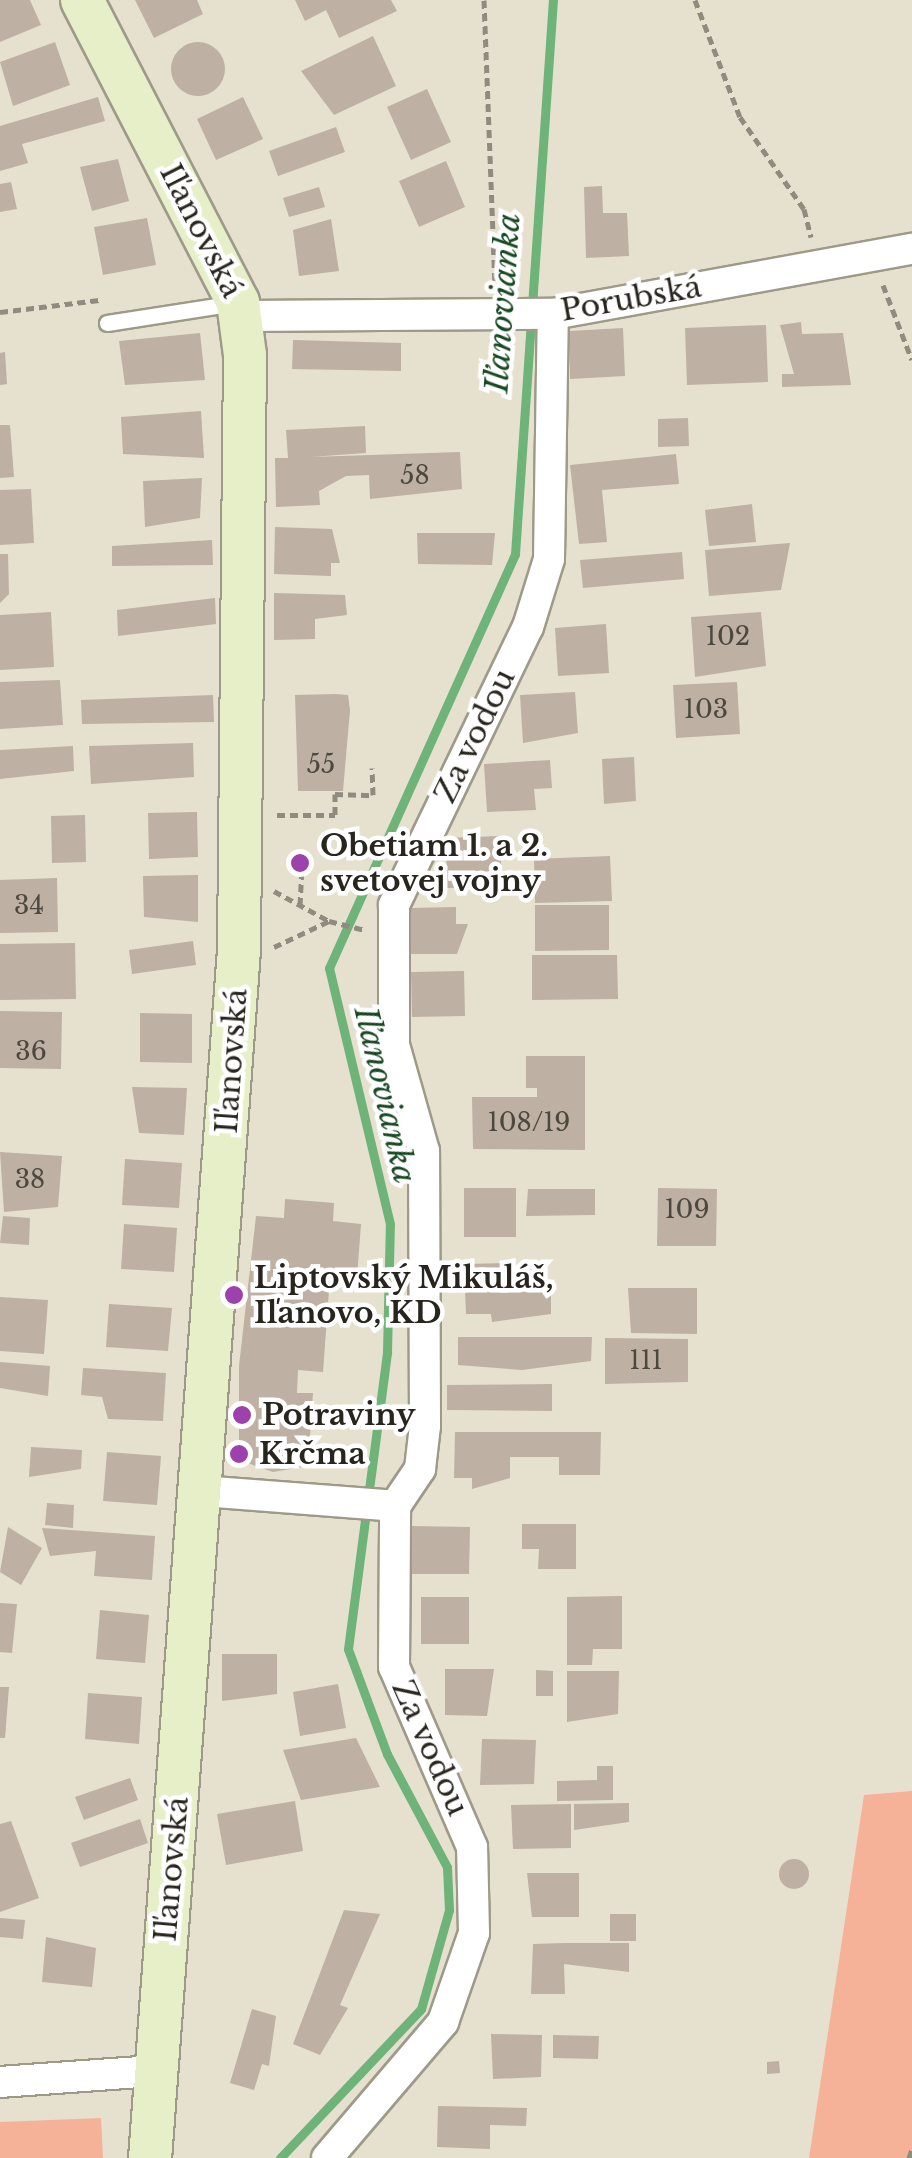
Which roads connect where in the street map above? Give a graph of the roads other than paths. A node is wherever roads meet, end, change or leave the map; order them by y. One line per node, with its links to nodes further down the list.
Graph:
1 (82, 0): 3 (street, Iľanovská)
2 (912, 249): 4 (street, Porubská)
3 (240, 309): 4 (street, Porubská); 5 (lane); 6 (street, Iľanovská)
4 (525, 314): 7 (street, Za vodou)
5 (107, 323)
6 (202, 1491): 7 (street); 8 (street, Iľanovská)
7 (389, 1505): 11 (street, Za vodou)
8 (154, 2071): 9 (street); 10 (street, Iľanovská)
9 (0, 2082)
10 (150, 2158)
11 (327, 2158)

